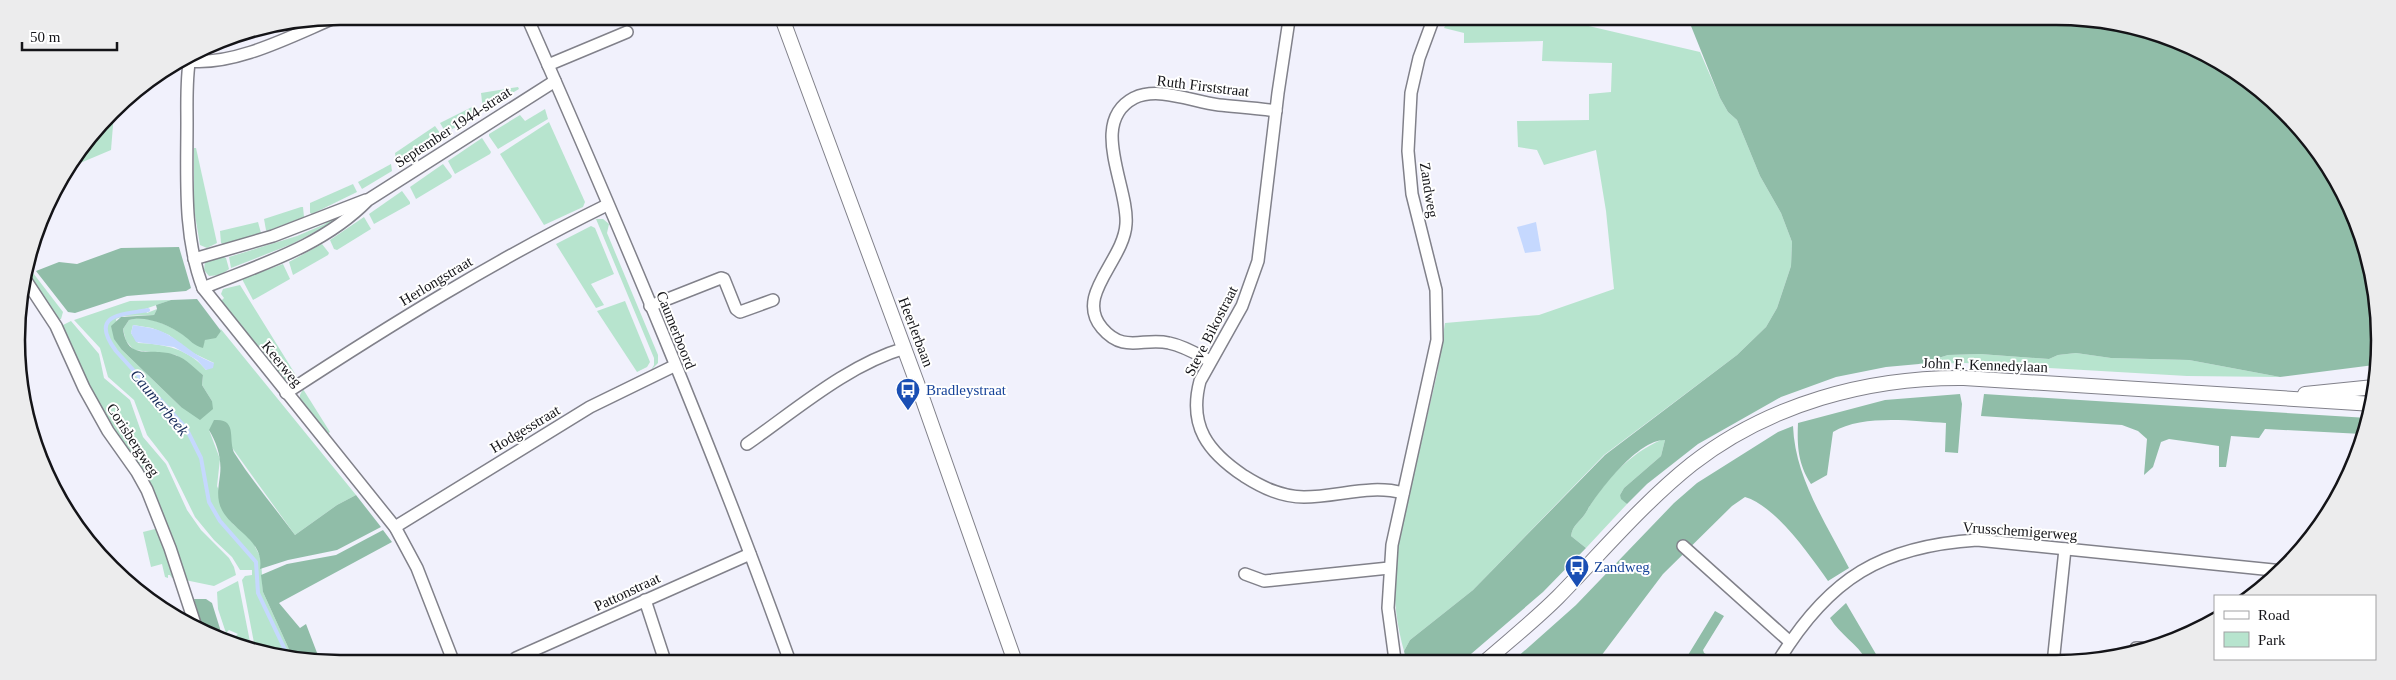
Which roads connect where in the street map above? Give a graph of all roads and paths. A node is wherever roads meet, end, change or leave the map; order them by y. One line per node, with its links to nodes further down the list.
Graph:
1 (530, 25): 9 (street, Caumerboord)
2 (785, 25): 19 (street, Heerlerbaan)
3 (1288, 25): 11 (street, Steve Bikostraat)
4 (1431, 25): 27 (street, Zandweg)
5 (311, 27): 7 (street)
6 (627, 32): 9 (street)
7 (195, 60)
8 (190, 63): 14 (street, Keerweg)
9 (548, 65): 10 (street, Caumerboord)
10 (555, 80): 12 (street, September 1944-straat); 13 (street, Caumerboord)
11 (1276, 110): 20 (street, Steve Bikostraat); 20 (street, Ruth Firststraat)
12 (368, 200): 14 (street, September 1944-straat); 16 (street, September 1944-straat)
13 (607, 205): 18 (street, Caumerboord); 23 (street, Herlongstraat)
14 (194, 259): 16 (street, Keerweg)
15 (30, 286): 36 (street, Corisbergweg)
16 (203, 288): 23 (street, Keerweg)
17 (773, 300): 18 (street)
18 (650, 306): 21 (street, Caumerboord)
19 (904, 348): 26 (street); 42 (street, Heerlerbaan)
20 (1210, 361): 27 (street, Steve Bikostraat)
21 (674, 366): 28 (street, Hodgesstraat); 31 (street, Caumerboord)
22 (2367, 388): 24 (street, John F. Kennedylaan)
23 (286, 394): 28 (street, Keerweg)
24 (2279, 397): 25 (street, John F. Kennedylaan); 44 (street, John F. Kennedylaan)
25 (2364, 403)
26 (747, 444)
27 (1403, 493): 32 (street, Zandweg)
28 (395, 527): 38 (street, Keerweg)
29 (1683, 546): 37 (street)
30 (2065, 549): 33 (street, Vrusschemigerweg); 37 (street, Vrusschemigerweg); 46 (street)
31 (750, 554): 35 (street, Pattonstraat); 41 (street, Caumerboord)
32 (1389, 568): 34 (street); 43 (street, Zandweg)
33 (2273, 569)
34 (1245, 574)
35 (645, 600): 39 (street, Pattonstraat); 40 (street)
36 (193, 619)
37 (1790, 642): 45 (street, Vrusschemigerweg)
38 (451, 655)
39 (523, 655)
40 (663, 655)
41 (788, 655)
42 (1013, 655)
43 (1394, 655)
44 (1493, 655)
45 (1782, 655)
46 (2054, 655)

